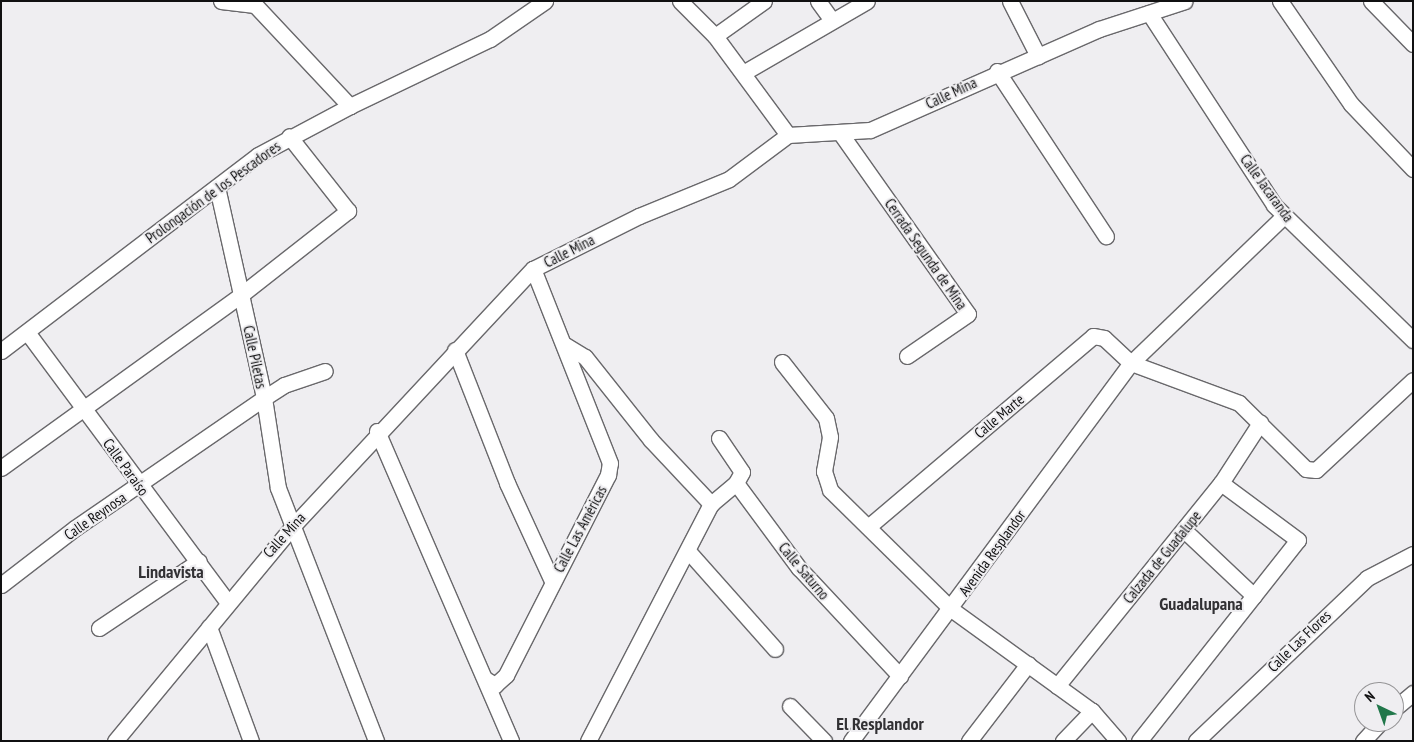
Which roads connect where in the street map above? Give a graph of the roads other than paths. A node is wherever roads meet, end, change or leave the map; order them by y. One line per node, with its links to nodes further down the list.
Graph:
1 (221, 1): 11 (street)
2 (545, 1): 20 (street, Prolongación de los Pescadores)
3 (680, 1): 15 (street)
4 (764, 1): 15 (street)
5 (818, 1): 13 (street)
6 (867, 1): 13 (street)
7 (1010, 1): 17 (street)
8 (1185, 1): 12 (street, Calle Mina)
9 (1280, 1): 24 (street)
10 (1371, 1): 14 (street)
11 (256, 3): 20 (street)
12 (1149, 13): 17 (street, Calle Mina); 26 (street, Calle Jacaranda)
13 (831, 19): 19 (street)
14 (1407, 30): 16 (street)
15 (715, 36): 19 (street)
16 (1413, 44)
17 (1038, 56): 18 (street, Calle Mina)
18 (997, 71): 21 (street, Calle Mina); 27 (street)
19 (743, 73): 22 (street)
20 (350, 106): 23 (street, Prolongación de los Pescadores)
21 (841, 134): 22 (street, Calle Mina); 35 (street, Cerrada Segunda de Mina)
22 (788, 135): 28 (street, Calle Mina)
23 (289, 136): 25 (street, Prolongación de los Pescadores); 29 (street)
24 (1413, 169)
25 (217, 187): 29 (street, Calle Piletas); 30 (street, Prolongación de los Pescadores)
26 (1284, 216): 31 (street, Calle Jacaranda); 37 (street, Avenida Resplandor)
27 (1106, 236)
28 (533, 270): 32 (street, Calle Las Américas); 33 (street, Calle Mina)
29 (242, 294): 40 (street, Calle Piletas); 41 (street)
30 (27, 332): 34 (street, Prolongación de los Pescadores); 41 (street, Calle Paraíso)
31 (1413, 340)
32 (565, 345): 49 (street); 56 (street, Calle Las Américas)
33 (454, 350): 43 (street, Calle Mina); 56 (street)
34 (1, 351)
35 (907, 356)
36 (782, 362): 51 (street)
37 (1131, 363): 42 (street); 51 (street, Calle Marte); 60 (street, Avenida Resplandor)
38 (325, 371): 40 (street, Calle Reynosa)
39 (1413, 380): 42 (street)
40 (264, 398): 48 (street, Calle Reynosa); 50 (street, Calle Piletas)
41 (86, 410): 45 (street); 48 (street, Calle Paraíso)
42 (1260, 423): 47 (street, Calzada de Guadalupe)
43 (377, 431): 50 (street, Calle Mina); 66 (street)
44 (719, 438): 46 (street)
45 (1, 468)
46 (736, 483): 49 (street); 65 (street, Calle Saturno)
47 (1221, 483): 52 (street, Calzada de Guadalupe); 58 (street)
48 (138, 486): 55 (street, Calle Paraíso); 57 (street, Calle Reynosa)
49 (711, 504): 53 (street)
50 (292, 527): 59 (street, Calle Mina); 72 (street, Calle Piletas)
51 (868, 527): 60 (street)
52 (1184, 530): 58 (street); 67 (street, Calzada de Guadalupe)
53 (688, 551): 63 (street); 74 (street)
54 (1413, 554): 81 (street, Calle Las Flores)
55 (199, 561): 59 (street, Calle Paraíso); 62 (street)
56 (552, 581): 66 (street, Calle Las Américas)
57 (1, 585)
58 (1254, 596): 80 (street)
59 (227, 601): 61 (street, Calle Mina)
60 (951, 609): 64 (street); 65 (street, Avenida Resplandor)
61 (209, 627): 70 (street, Calle Mina); 71 (street)
62 (99, 628)
63 (775, 649)
64 (1028, 664): 67 (street); 77 (street)
65 (900, 676): 76 (street, Avenida Resplandor)
66 (485, 679): 73 (street)
67 (1057, 686): 69 (street)
68 (790, 706): 75 (street)
69 (1092, 711): 78 (street); 79 (street)
70 (115, 741)
71 (252, 741)
72 (376, 741)
73 (510, 741)
74 (588, 741)
75 (824, 741)
76 (851, 741)
77 (969, 741)
78 (1063, 741)
79 (1118, 741)
80 (1139, 741)
81 (1196, 741)

